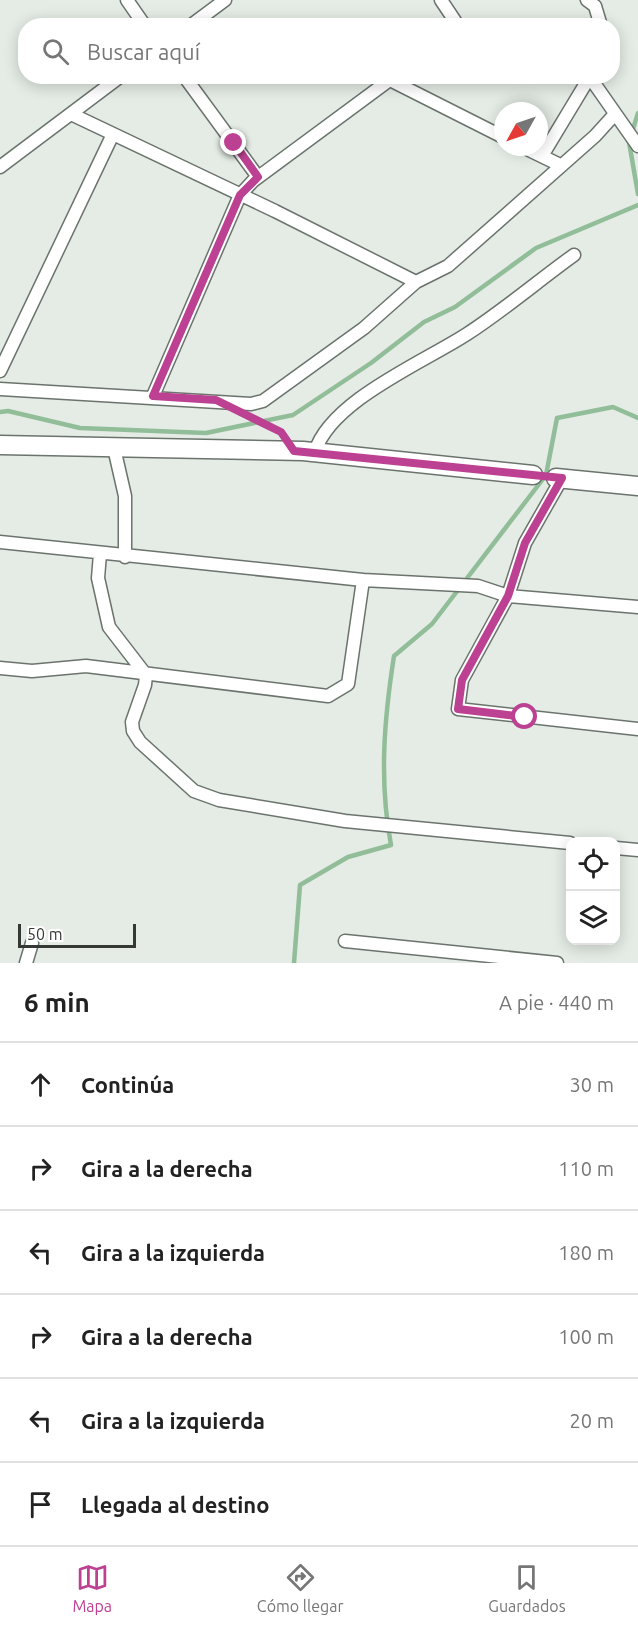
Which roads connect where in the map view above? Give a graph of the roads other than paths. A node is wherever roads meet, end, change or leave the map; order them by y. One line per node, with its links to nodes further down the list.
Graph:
1 (127, 0): 5 (street)
2 (225, 0): 6 (street)
3 (441, 0): 7 (street)
4 (587, 0): 8 (street)
5 (139, 18)
6 (201, 18)
7 (453, 18)
8 (599, 18)
9 (110, 84): 15 (street)
10 (190, 84): 24 (street)
11 (384, 84): 24 (street)
12 (403, 84): 17 (street)
13 (585, 84): 19 (street)
14 (594, 84): 16 (street)
15 (71, 114): 18 (street); 23 (street)
16 (617, 117): 20 (street); 22 (street)
17 (494, 132)
18 (113, 134): 25 (street); 28 (street)
19 (548, 146)
20 (638, 146)
21 (542, 156): 22 (street)
22 (560, 165): 27 (street)
23 (0, 167)
24 (258, 177): 25 (street)
25 (240, 195): 27 (street); 30 (street)
26 (574, 255): 33 (street)
27 (416, 282): 30 (street)
28 (0, 371)
29 (0, 389): 30 (street)
30 (153, 396)
31 (0, 445): 32 (street)
32 (114, 448): 33 (street); 39 (street)
33 (315, 452): 34 (street)
34 (533, 475): 35 (street)
35 (559, 478): 36 (street); 41 (street)
36 (638, 486)
37 (0, 542): 38 (street)
38 (100, 554): 39 (street); 44 (street)
39 (125, 557): 40 (street)
40 (363, 580): 41 (street); 44 (street)
41 (508, 596): 42 (street); 45 (street)
42 (638, 607)
43 (0, 668): 44 (street)
44 (146, 675): 46 (street)
45 (638, 729)
46 (566, 843)
47 (620, 848): 48 (street)
48 (638, 850)
49 (345, 941): 52 (street)
50 (32, 943): 51 (street)
51 (26, 963)
52 (557, 963)

